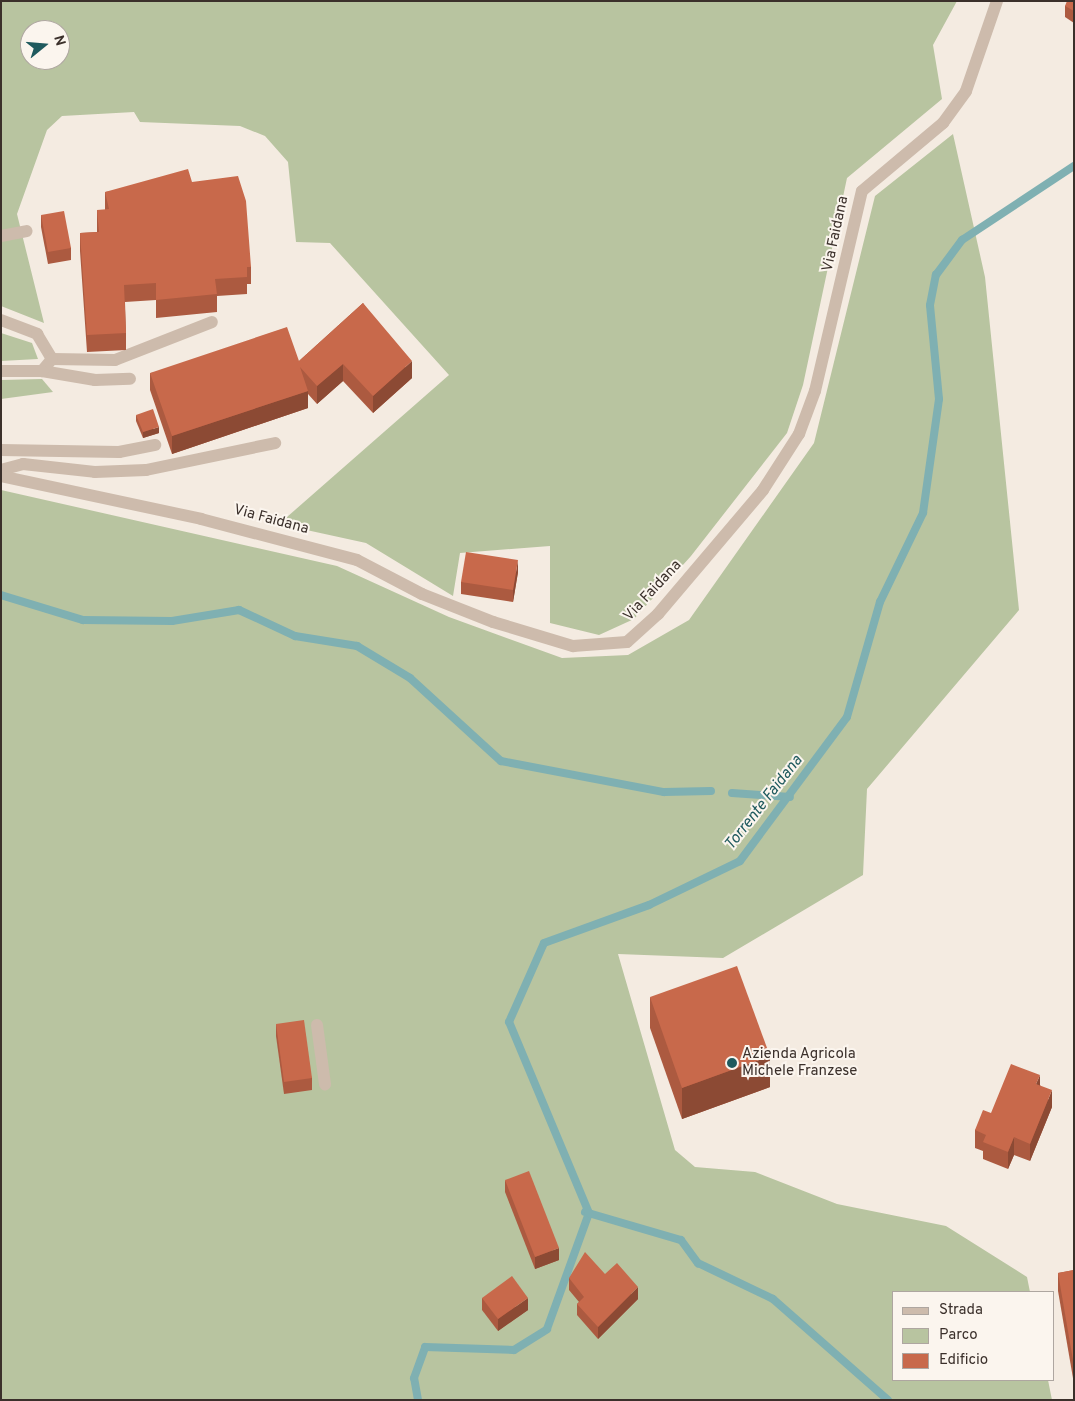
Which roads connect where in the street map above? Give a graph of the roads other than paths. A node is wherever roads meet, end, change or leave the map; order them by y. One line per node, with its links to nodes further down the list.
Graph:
1 (997, 1): 14 (street, Via Faidana)
2 (27, 231): 3 (street)
3 (1, 236)
4 (1, 320): 6 (street)
5 (212, 322): 6 (street)
6 (52, 359): 8 (street)
7 (1, 371): 8 (street)
8 (42, 371): 9 (street)
9 (130, 379)
10 (275, 443): 13 (street)
11 (155, 445): 12 (street)
12 (1, 450)
13 (1, 470)
14 (1, 476)
15 (317, 1025): 16 (street)
16 (325, 1084)

